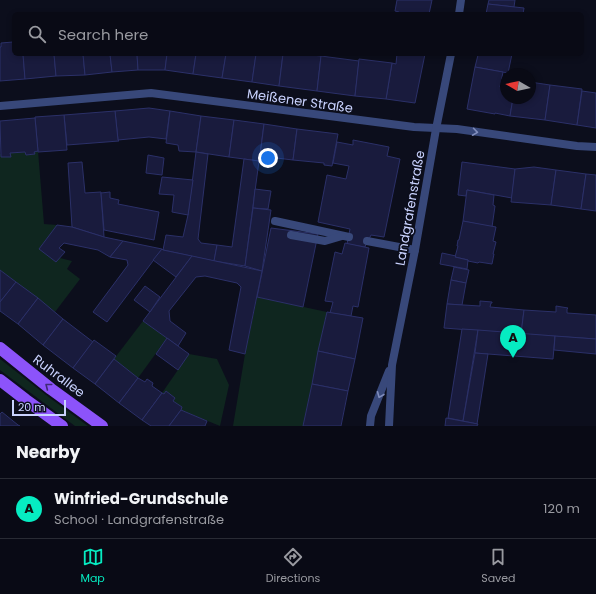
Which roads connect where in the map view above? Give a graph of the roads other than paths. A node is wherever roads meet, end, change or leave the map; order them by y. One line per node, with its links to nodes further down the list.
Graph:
1 (461, 0): 2 (street)
2 (459, 12)
3 (451, 56): 5 (street, Landgrafenstraße)
4 (0, 106): 5 (street, Meißener Straße)
5 (436, 129): 6 (street, Meißener Straße, one-way to 6); 10 (street, Landgrafenstraße)
6 (596, 147)
7 (275, 221): 8 (street)
8 (291, 236)
9 (367, 241): 10 (street)
10 (415, 250): 12 (street, Landgrafenstraße)
11 (0, 348): 15 (main road, Ruhrallee, one-way to 11)
12 (392, 365): 16 (street, Landgrafenstraße, one-way to 16); 17 (street, Landgrafenstraße)
13 (0, 380): 14 (main road)
14 (62, 426)
15 (102, 426)
16 (370, 426)
17 (389, 426)

